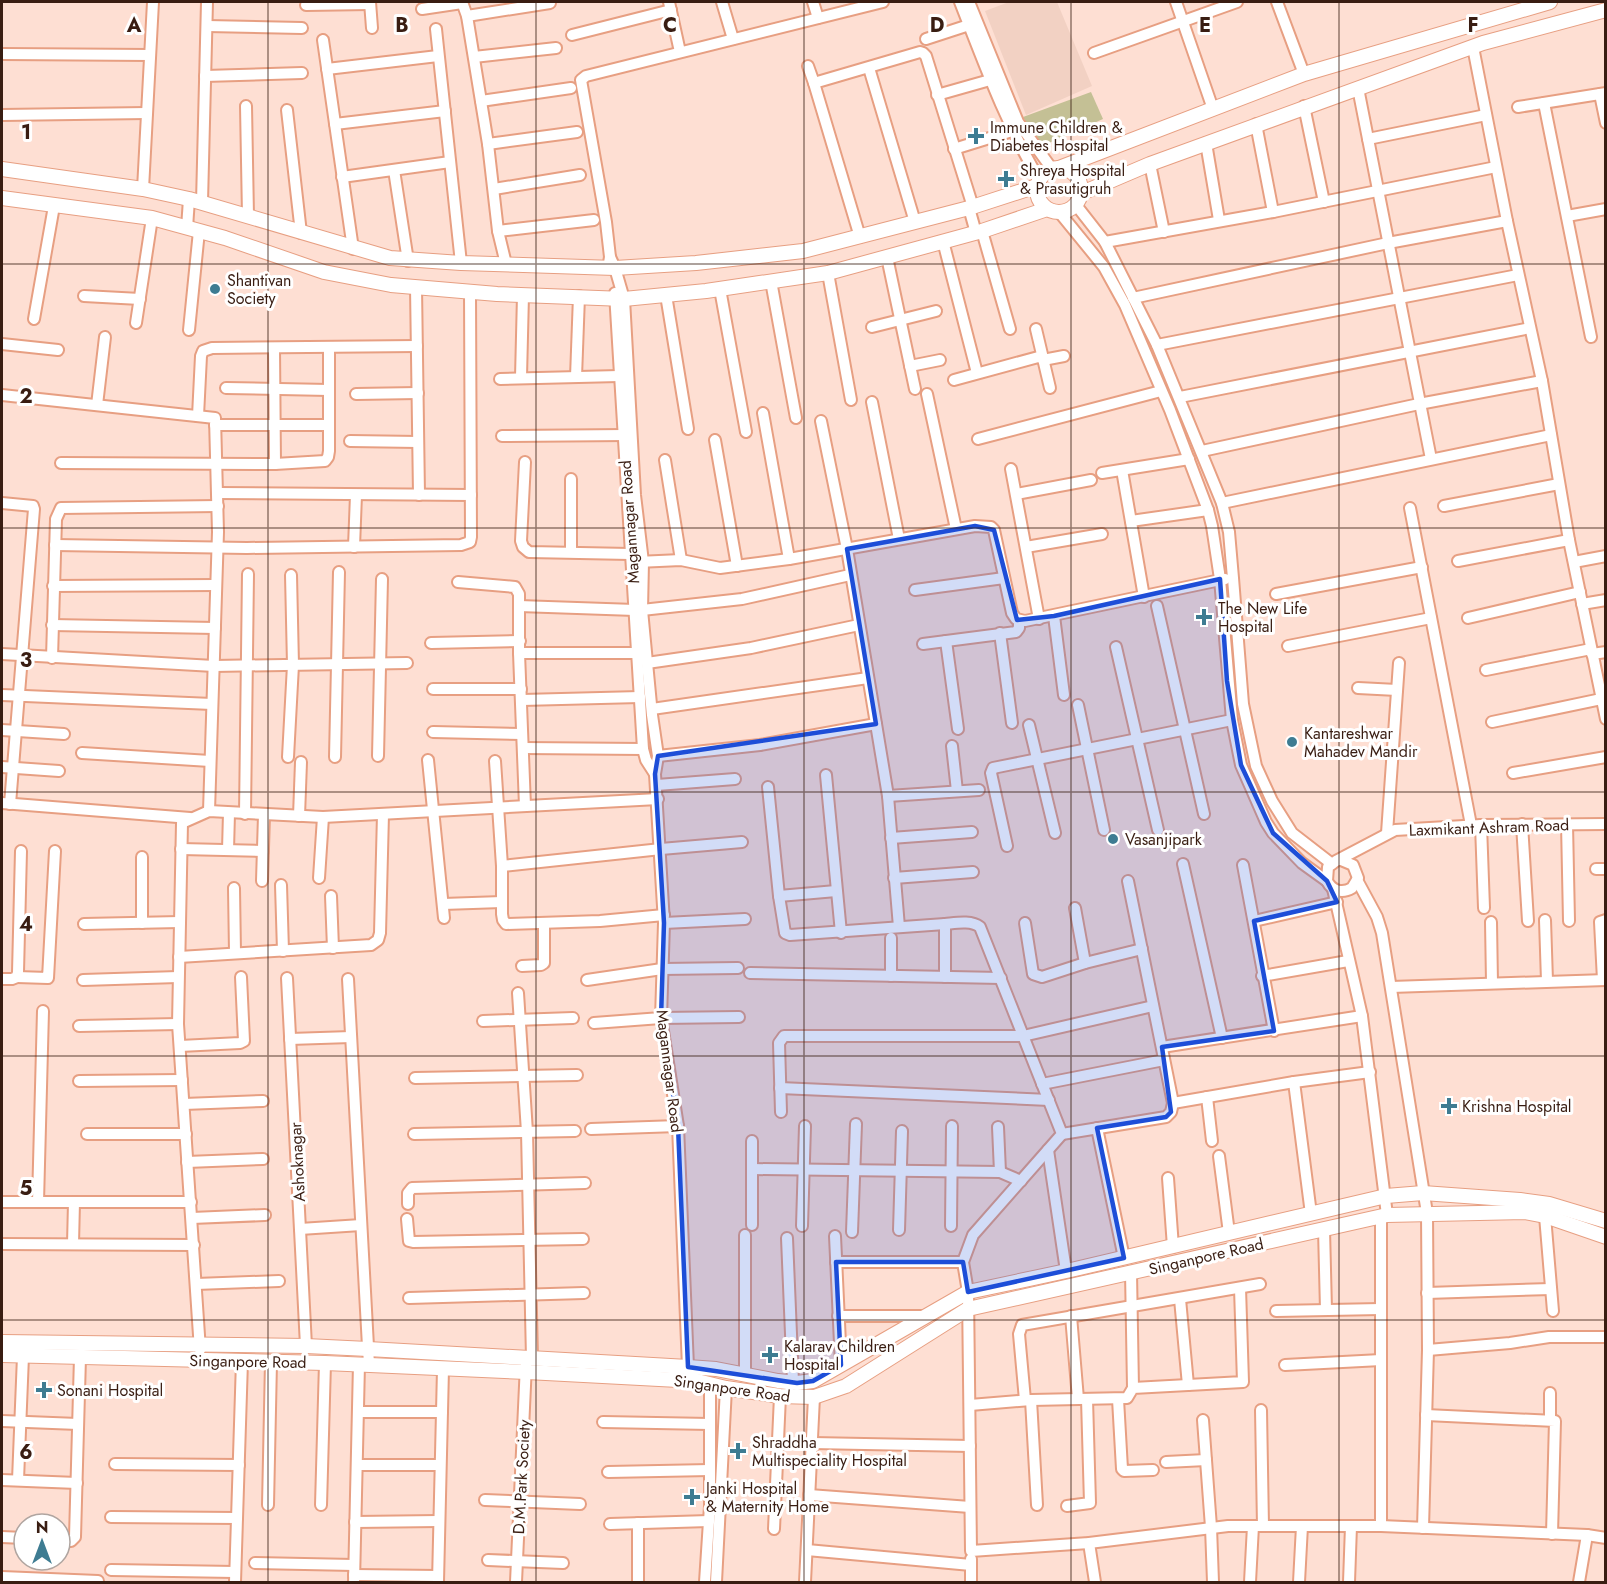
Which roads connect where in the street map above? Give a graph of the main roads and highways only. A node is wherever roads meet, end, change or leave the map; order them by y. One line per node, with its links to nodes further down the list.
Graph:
1 (1550, 2): 3 (main road)
2 (1605, 10): 7 (main road)
3 (1055, 168): 5 (main road); 7 (main road)
4 (2, 169): 5 (main road)
5 (1038, 183): 8 (main road)
6 (2, 198): 8 (main road)
7 (1079, 199): 8 (main road)
8 (1053, 211)
9 (1605, 1221): 13 (main road, Singanpore Road)
10 (1605, 1237): 13 (main road, Singanpore Road)
11 (2, 1342): 13 (main road, Singanpore Road)
12 (2, 1355): 13 (main road, Singanpore Road)
13 (528, 1362)

